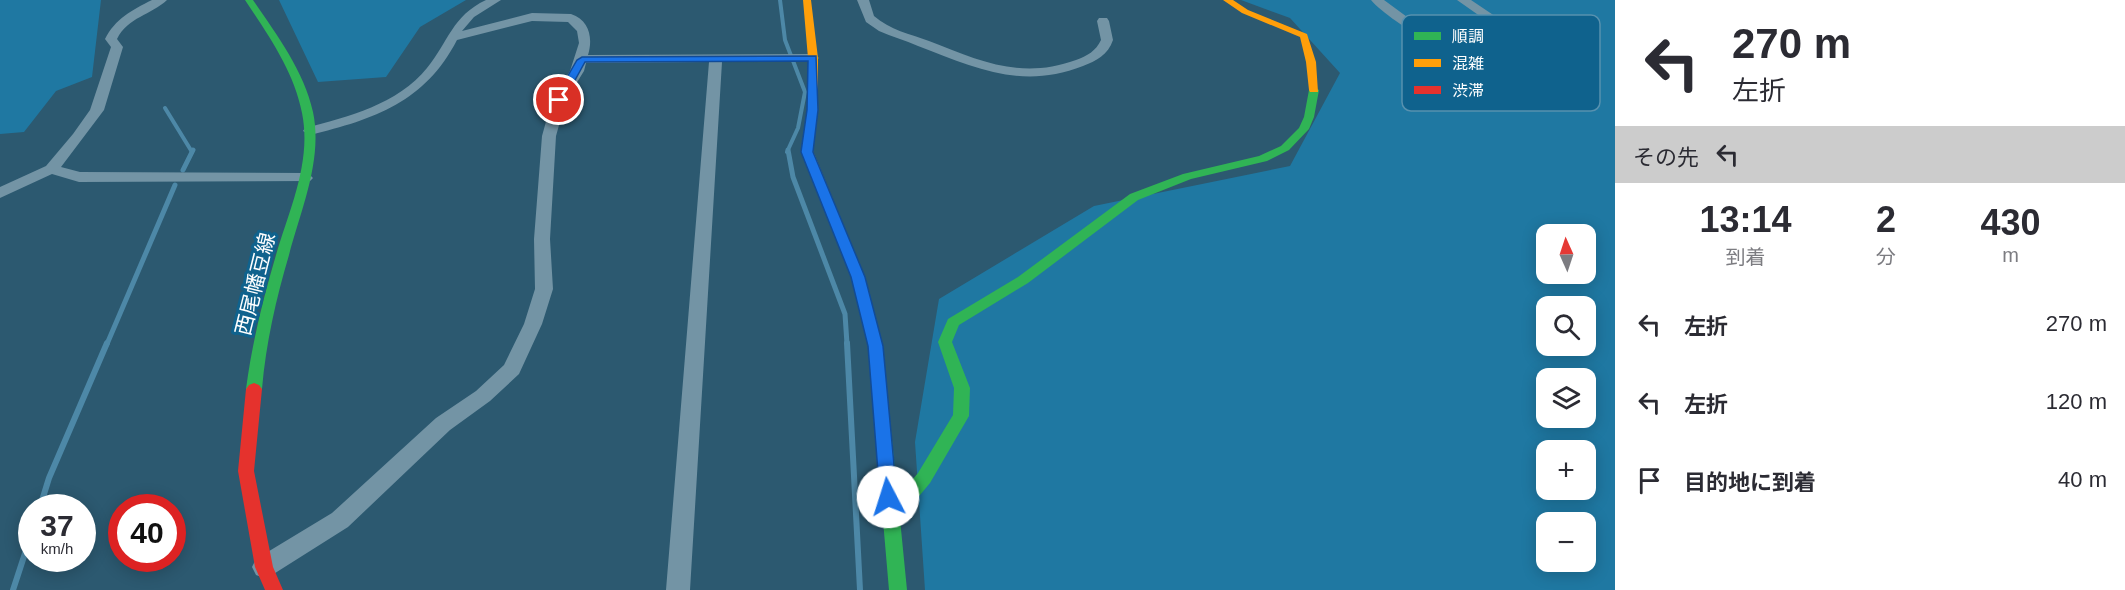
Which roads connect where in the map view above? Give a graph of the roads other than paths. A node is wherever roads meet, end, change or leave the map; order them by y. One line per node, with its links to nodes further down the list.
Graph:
1 (161, 0): 17 (street)
2 (249, 0): 16 (street, 西尾幡豆線)
3 (495, 0): 12 (street)
4 (807, 0): 13 (street)
5 (863, 0): 11 (street)
6 (1227, 0): 20 (street)
7 (1377, 0): 10 (street)
8 (1463, 0): 9 (street)
9 (1485, 15)
10 (1402, 20)
11 (1103, 21)
12 (451, 38): 15 (street); 16 (street)
13 (807, 58): 14 (street); 20 (street)
14 (716, 59): 15 (street); 23 (street)
15 (582, 60): 21 (street)
16 (310, 131): 18 (street, 西尾幡豆線)
17 (51, 169): 18 (street); 19 (street)
18 (305, 178): 21 (street, 西尾幡豆線)
19 (0, 193)
20 (890, 519): 24 (street)
21 (264, 567): 22 (street, 西尾幡豆線)
22 (274, 590)
23 (678, 590)
24 (898, 590)

